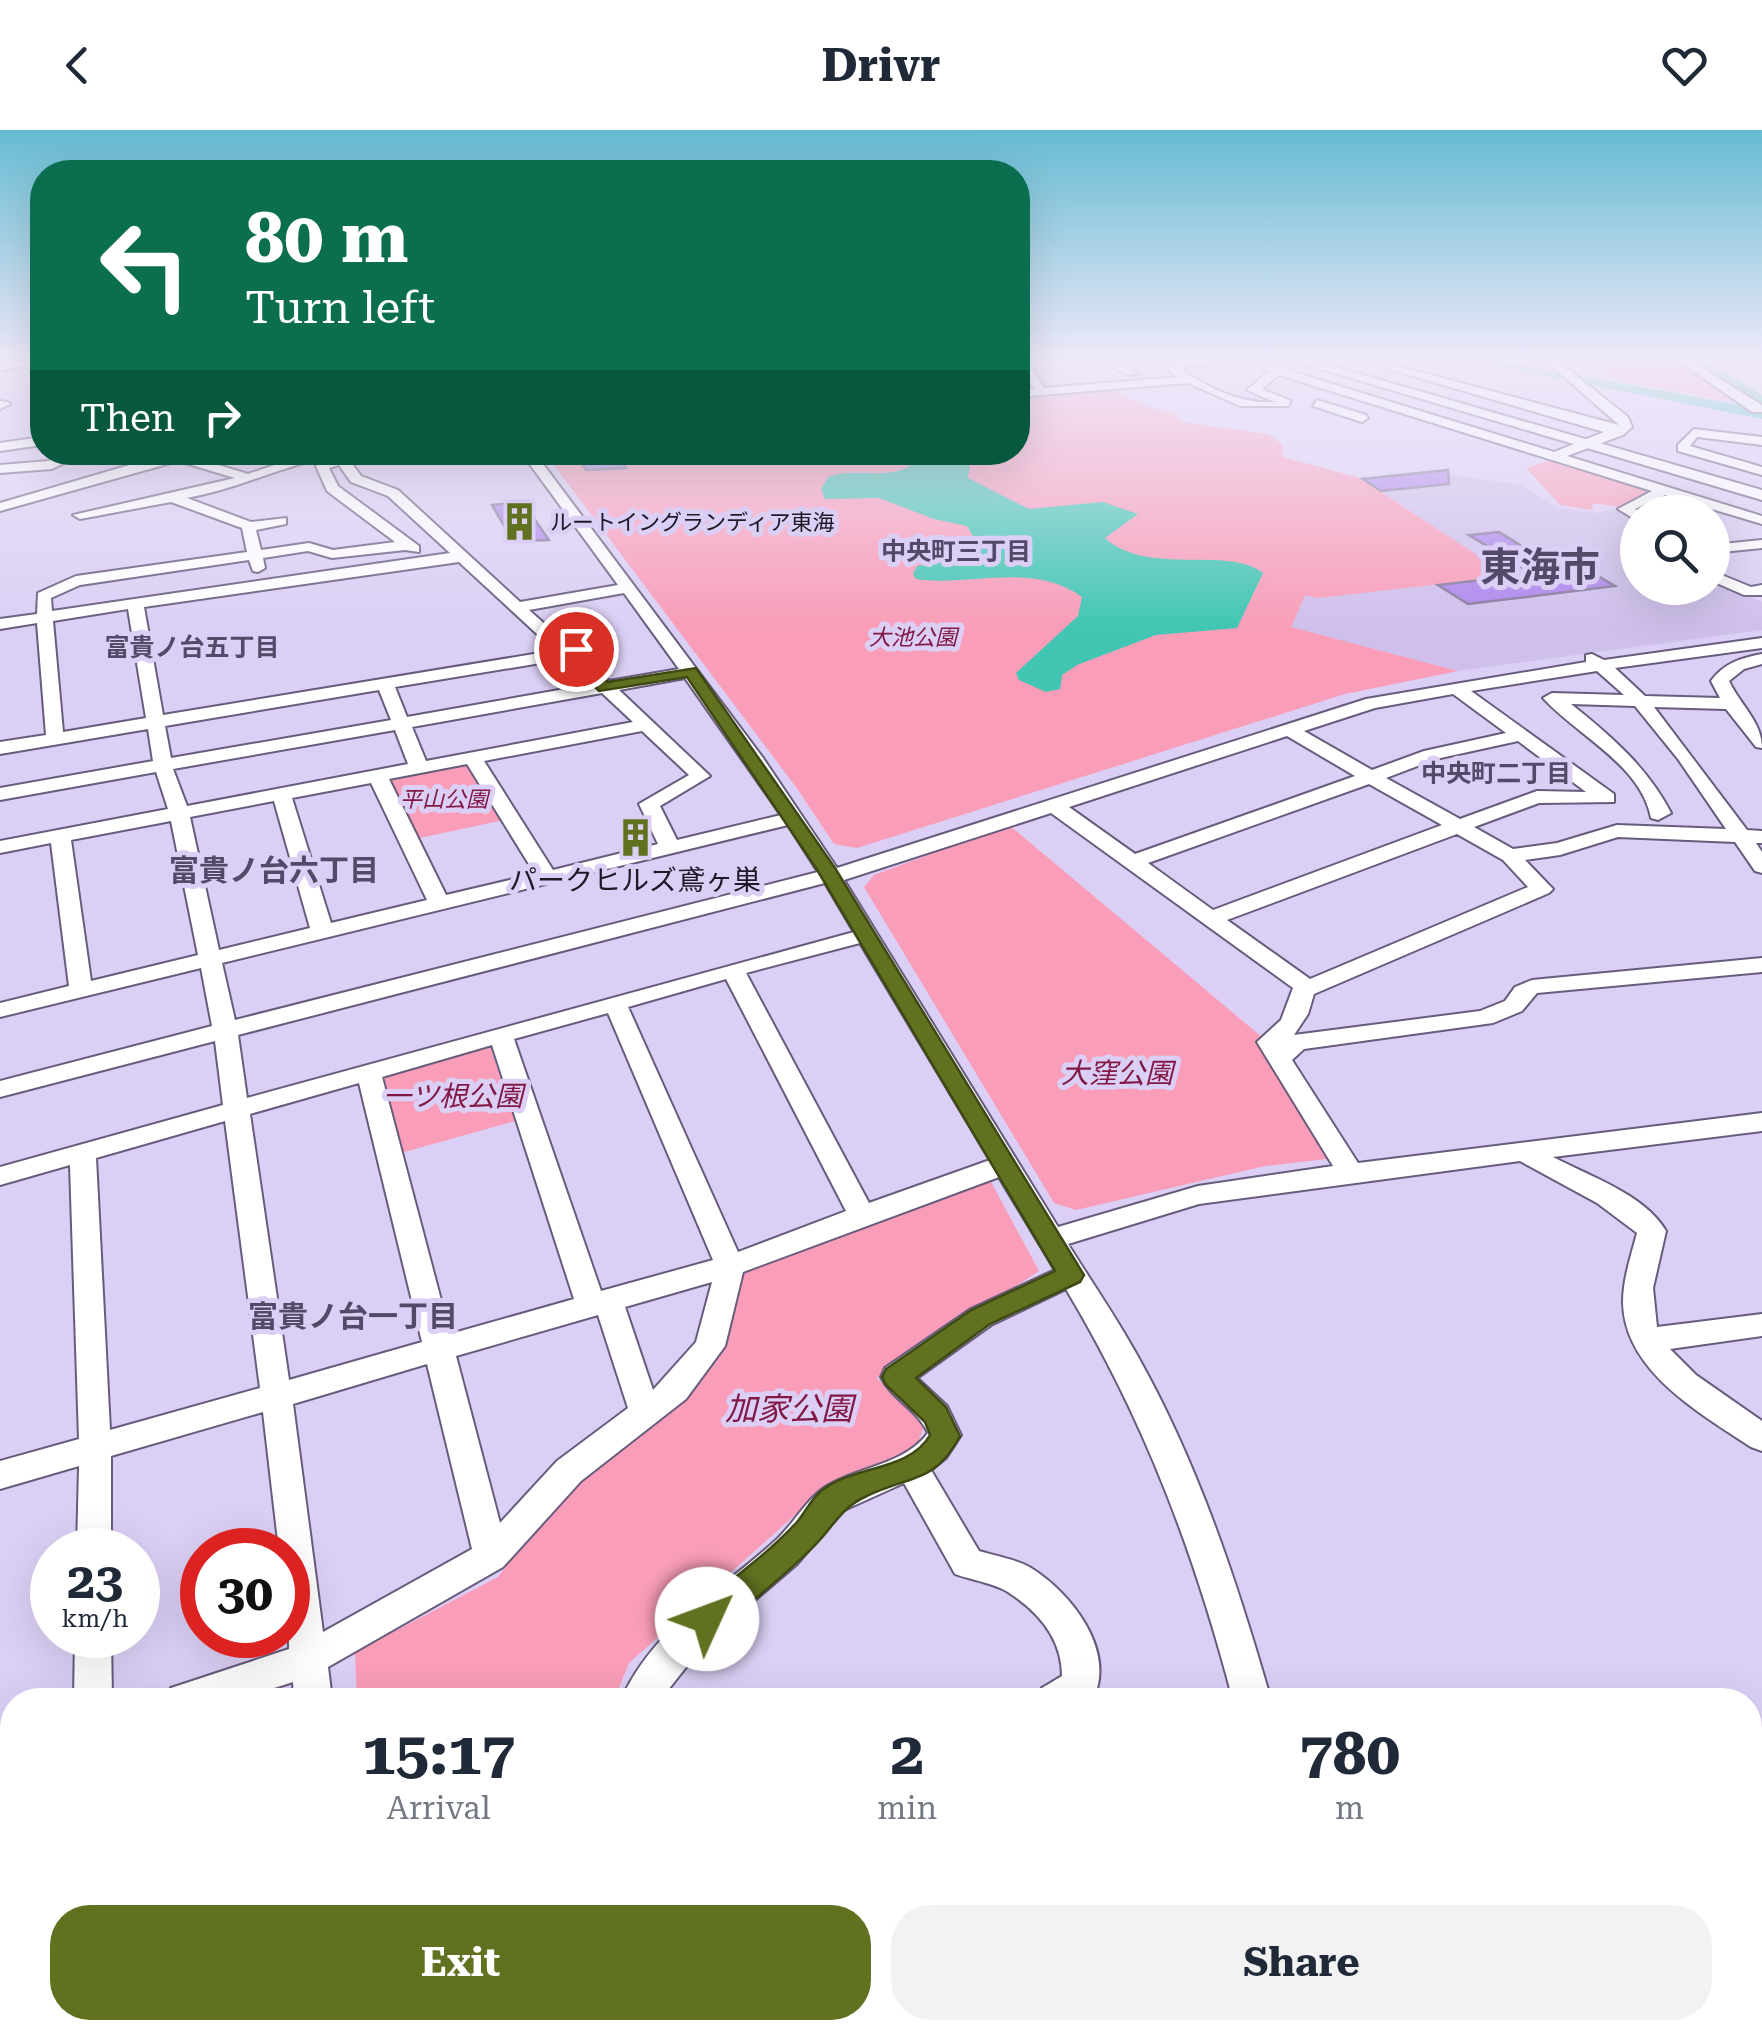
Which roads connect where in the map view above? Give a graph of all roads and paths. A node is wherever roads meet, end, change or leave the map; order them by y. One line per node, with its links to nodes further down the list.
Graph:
1 (1530, 450): 5 (street)
2 (1571, 450): 5 (street)
3 (1608, 450): 17 (main road)
4 (1689, 450): 14 (street)
5 (1553, 457): 18 (street)
6 (52, 465): 13 (street)
7 (152, 465): 19 (street)
8 (205, 465): 15 (street)
9 (285, 465): 15 (street)
10 (323, 465): 25 (street)
11 (341, 465): 23 (street)
12 (537, 465): 38 (street)
13 (0, 469)
14 (1760, 471): 17 (street)
15 (252, 479): 22 (street)
16 (0, 482): 19 (street)
17 (1722, 483): 21 (main road)
18 (1664, 490): 20 (street); 27 (street)
19 (56, 494): 24 (street)
20 (1654, 495)
21 (1762, 495)
22 (176, 499): 26 (street); 29 (street)
23 (406, 504): 25 (street); 34 (street)
24 (0, 506)
25 (364, 512): 30 (street)
26 (80, 515)
27 (1762, 520)
28 (280, 521): 29 (street)
29 (248, 527): 33 (street)
30 (406, 544): 33 (street); 35 (street)
31 (1762, 544): 32 (street)
32 (1730, 547)
33 (254, 555): 36 (street); 42 (street)
34 (462, 557): 35 (street); 41 (street)
35 (428, 558): 36 (street)
36 (262, 583): 40 (street)
37 (1730, 583): 39 (street)
38 (629, 588): 41 (street); 50 (street)
39 (1762, 590)
40 (135, 602): 42 (street); 56 (street)
41 (516, 606): 44 (street)
42 (42, 618): 43 (street); 61 (street)
43 (0, 624)
44 (543, 631): 47 (street); 47 (street)
45 (1762, 635): 49 (street)
46 (1762, 643): 49 (street)
47 (560, 654): 51 (street); 53 (street)
48 (1762, 659): 55 (street)
49 (1595, 662): 52 (street); 54 (street); 85 (street)
50 (691, 672): 53 (street); 74 (street)
51 (385, 684): 56 (street); 57 (street)
52 (1456, 687): 59 (street); 60 (street)
53 (605, 688): 57 (street); 58 (street)
54 (1639, 700): 55 (street); 75 (street); 77 (street)
55 (1731, 704): 62 (street)
56 (155, 722): 61 (street); 65 (street)
57 (402, 723): 65 (street); 66 (street)
58 (646, 725): 64 (street); 81 (street)
59 (1287, 730): 68 (street); 72 (street)
60 (1522, 735): 68 (street); 71 (street)
61 (55, 739): 63 (street)
62 (1762, 743)
63 (0, 748)
64 (472, 757): 66 (street); 86 (street)
65 (163, 766): 70 (street); 73 (street)
66 (419, 767): 67 (street)
67 (377, 775): 69 (street); 87 (street)
68 (1370, 777): 76 (street); 83 (street)
69 (281, 792): 73 (street); 89 (street)
70 (0, 794)
71 (1607, 798): 75 (street); 76 (street)
72 (1054, 806): 83 (street); 85 (street)
73 (178, 812): 78 (street); 91 (street)
74 (791, 818): 81 (street); 85 (street)
75 (1674, 824): 77 (street); 82 (street)
76 (1456, 828): 82 (street); 88 (street)
77 (1740, 835): 79 (street); 84 (street)
78 (60, 836): 80 (street); 95 (street)
79 (1762, 836)
80 (0, 847)
81 (672, 848): 86 (street)
82 (1510, 856): 94 (street)
83 (1132, 862): 88 (street)
84 (1762, 867)
85 (828, 873): 90 (street); 98 (street)
86 (547, 877): 87 (street)
87 (439, 903): 89 (street)
88 (1212, 918): 94 (street)
89 (322, 930): 91 (street)
90 (864, 936): 93 (street); 107 (street)
91 (210, 958): 95 (street); 98 (street)
92 (1762, 965): 100 (street)
93 (734, 972): 96 (street); 110 (street)
94 (1307, 987): 100 (street)
95 (81, 990): 97 (street)
96 (616, 1005): 99 (street); 112 (street)
97 (0, 1010)
98 (226, 1030): 102 (street); 103 (street)
99 (501, 1036): 101 (street); 114 (street)
100 (1280, 1058): 108 (street)
101 (369, 1074): 103 (street); 117 (street)
102 (0, 1088)
103 (236, 1109): 106 (street); 118 (street)
104 (1762, 1122): 105 (street)
105 (1522, 1150): 108 (street); 116 (street)
106 (83, 1154): 109 (street); 121 (street)
107 (1007, 1166): 110 (street); 111 (street)
108 (1350, 1172): 111 (street)
109 (0, 1176)
110 (862, 1216): 112 (street)
111 (1050, 1239): 113 (street)
112 (730, 1266): 114 (street); 119 (street)
113 (1070, 1275): 122 (street); 133 (street)
114 (600, 1303): 117 (street); 119 (street)
115 (1762, 1326): 116 (street)
116 (1647, 1340): 120 (street)
117 (439, 1349): 118 (street); 125 (street)
118 (277, 1396): 121 (street); 127 (street)
119 (646, 1416): 125 (street)
120 (1762, 1438)
121 (94, 1449): 123 (street); 124 (street)
122 (912, 1467): 131 (street); 132 (street)
123 (0, 1475)
124 (94, 1528)
125 (490, 1556): 127 (street)
126 (93, 1658): 128 (street)
127 (307, 1660): 129 (street); 130 (street)
128 (93, 1688)
129 (221, 1688)
130 (310, 1688)
131 (645, 1688)
132 (1074, 1688)
133 (1249, 1688)

